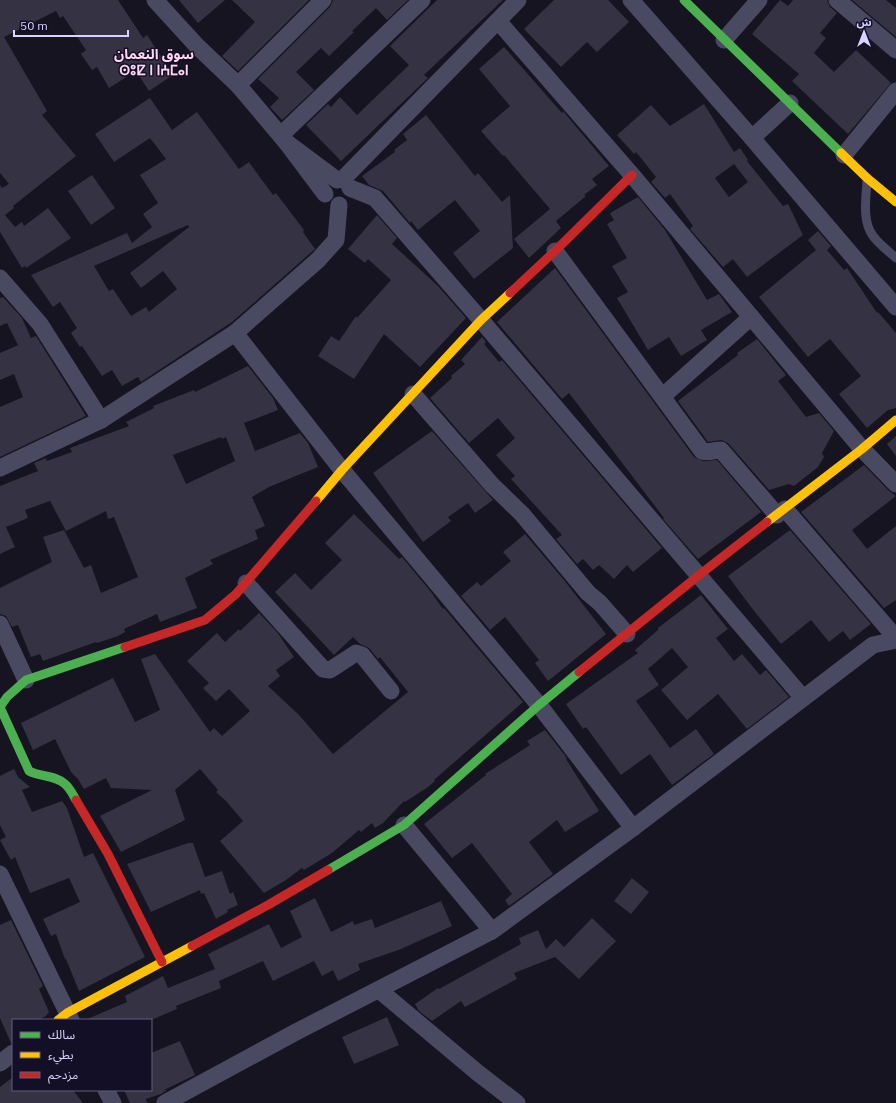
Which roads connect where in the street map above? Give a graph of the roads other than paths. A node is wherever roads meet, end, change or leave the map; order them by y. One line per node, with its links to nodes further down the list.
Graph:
1 (154, 0): 12 (street)
2 (323, 0): 12 (street)
3 (422, 0): 15 (street)
4 (518, 0): 9 (street)
5 (631, 0): 16 (street)
6 (684, 0): 10 (street)
7 (759, 0): 10 (street)
8 (837, 0): 11 (street)
9 (498, 21): 18 (street); 20 (street)
10 (724, 40): 14 (street)
11 (896, 50)
12 (238, 85): 15 (street)
13 (896, 91): 17 (street)
14 (790, 103): 16 (street); 17 (street)
15 (284, 138): 20 (street); 21 (street)
16 (752, 138): 27 (street)
17 (844, 155): 19 (street)
18 (632, 175): 24 (street); 28 (street)
19 (867, 178): 22 (street); 25 (lane)
20 (343, 183): 21 (street); 23 (street); 29 (street)
21 (325, 194): 23 (street)
22 (896, 202)
23 (339, 205): 30 (street)
24 (554, 251): 29 (street); 32 (street)
25 (896, 258)
26 (0, 278): 33 (street)
27 (896, 307)
28 (751, 317): 32 (street); 35 (street)
29 (481, 320): 31 (street); 40 (street)
30 (235, 333): 33 (street); 37 (street)
31 (413, 394): 37 (street); 43 (street)
32 (663, 396): 39 (street)
33 (101, 420): 36 (street)
34 (896, 420): 35 (street)
35 (862, 449): 38 (street); 39 (street)
36 (0, 468)
37 (342, 470): 41 (street); 48 (street)
38 (896, 484)
39 (781, 512): 40 (street); 44 (street)
40 (698, 576): 43 (street); 47 (street)
41 (246, 583): 45 (street); 46 (street)
42 (0, 624): 45 (street)
43 (627, 634): 48 (street)
44 (896, 639): 47 (street)
45 (26, 680): 53 (street)
46 (391, 691)
47 (803, 698): 50 (street)
48 (540, 705): 49 (street); 50 (street)
49 (404, 825): 52 (street); 53 (street)
50 (633, 828): 52 (street)
51 (0, 874): 55 (street)
52 (492, 932): 54 (street)
53 (162, 962): 55 (street)
54 (379, 990): 60 (street); 61 (street)
55 (65, 1018)
56 (12, 1054): 57 (street)
57 (0, 1063)
58 (107, 1091): 59 (street)
59 (113, 1103)
60 (165, 1103)
61 (517, 1103)

